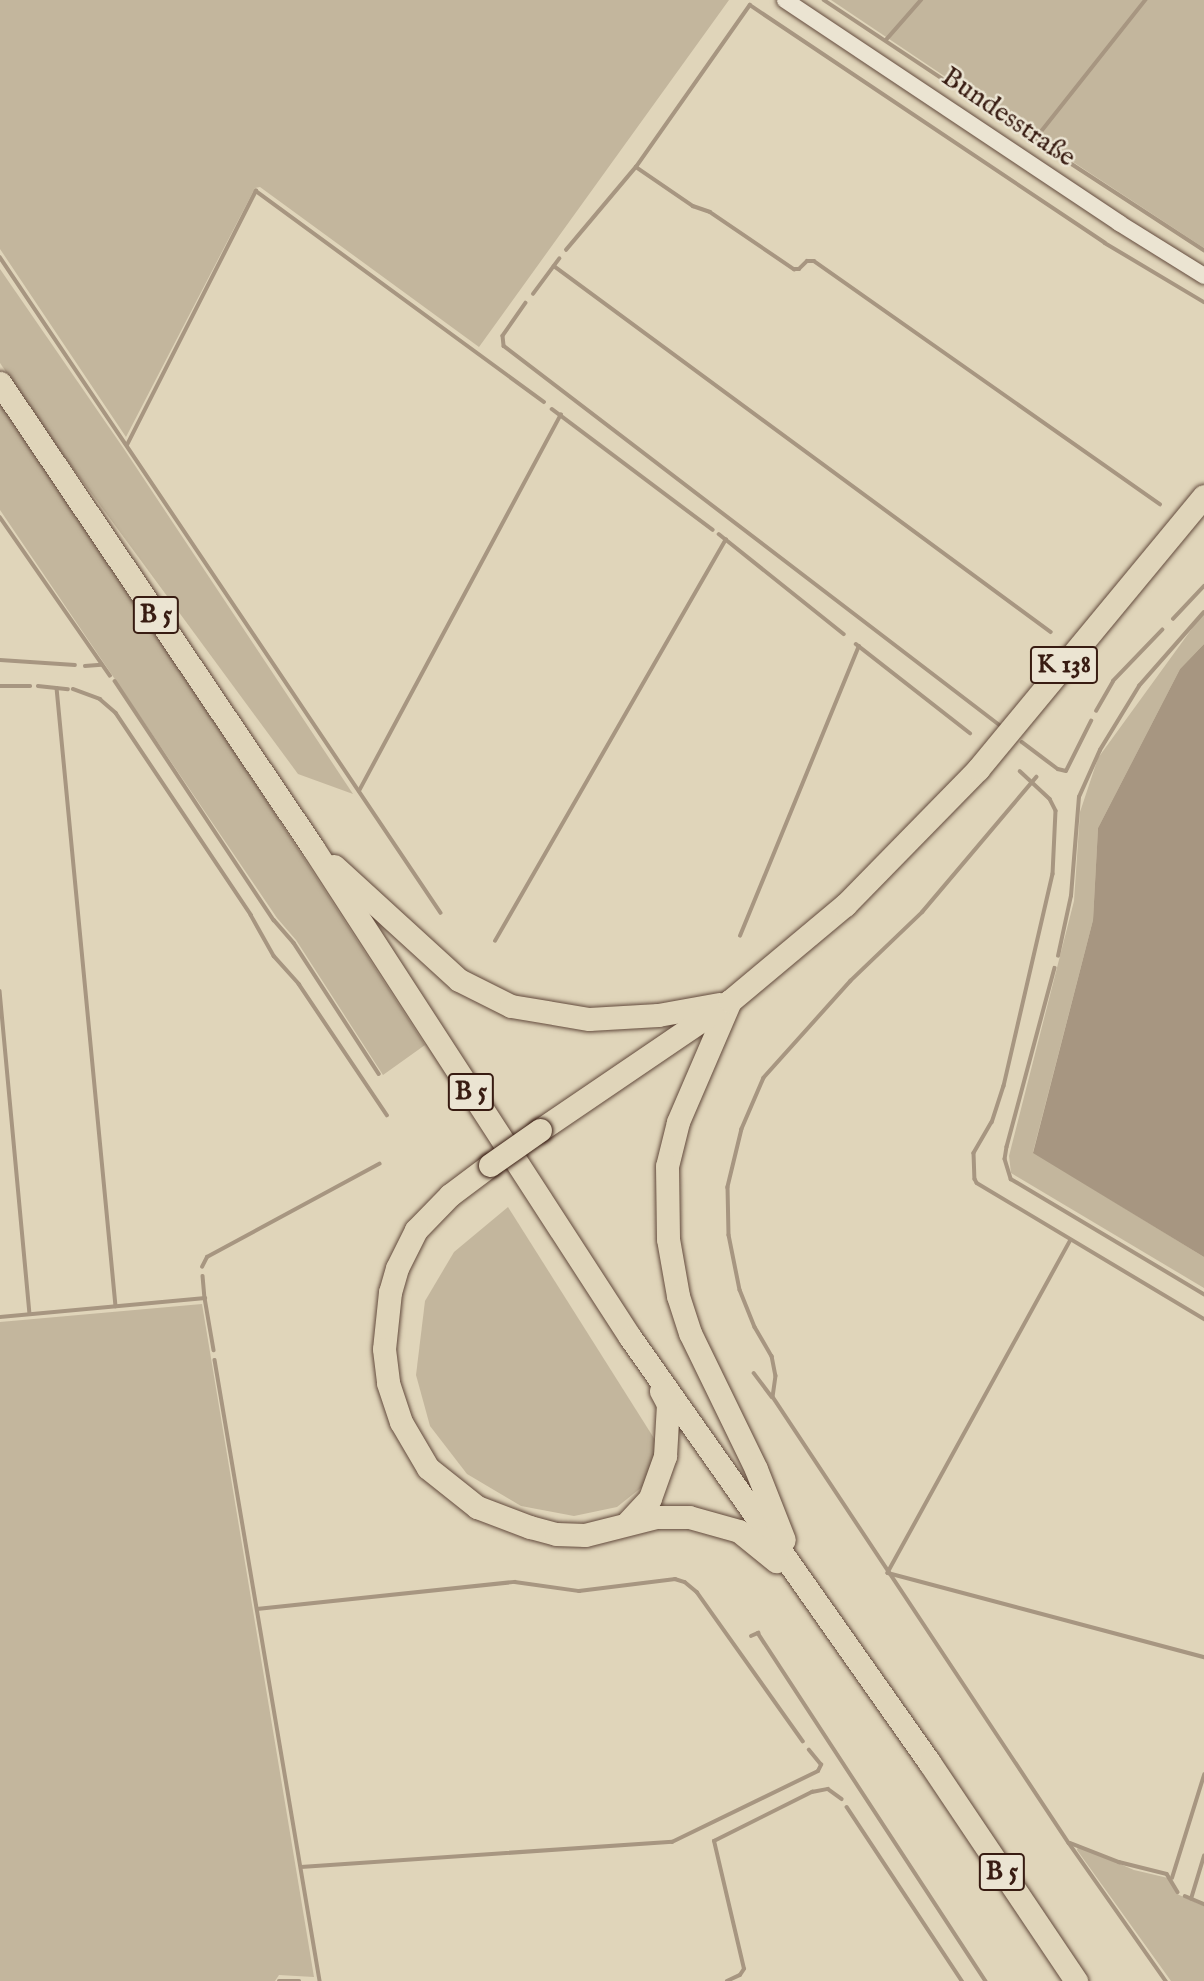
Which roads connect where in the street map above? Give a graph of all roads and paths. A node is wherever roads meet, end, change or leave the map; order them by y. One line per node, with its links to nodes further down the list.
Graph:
1 (785, 0): 2 (street, Bundesstraße)
2 (1204, 276)
3 (0, 383): 5 (highway, B 5)
4 (1204, 496): 6 (highway, K 138)
5 (313, 848): 6 (highway); 7 (highway, B 5)
6 (730, 1001): 8 (highway, bridge); 9 (highway)
7 (630, 1337): 8 (highway); 9 (highway, B 5)
8 (625, 1525): 9 (highway)
9 (801, 1579): 10 (highway, B 5)
10 (1076, 1981)

